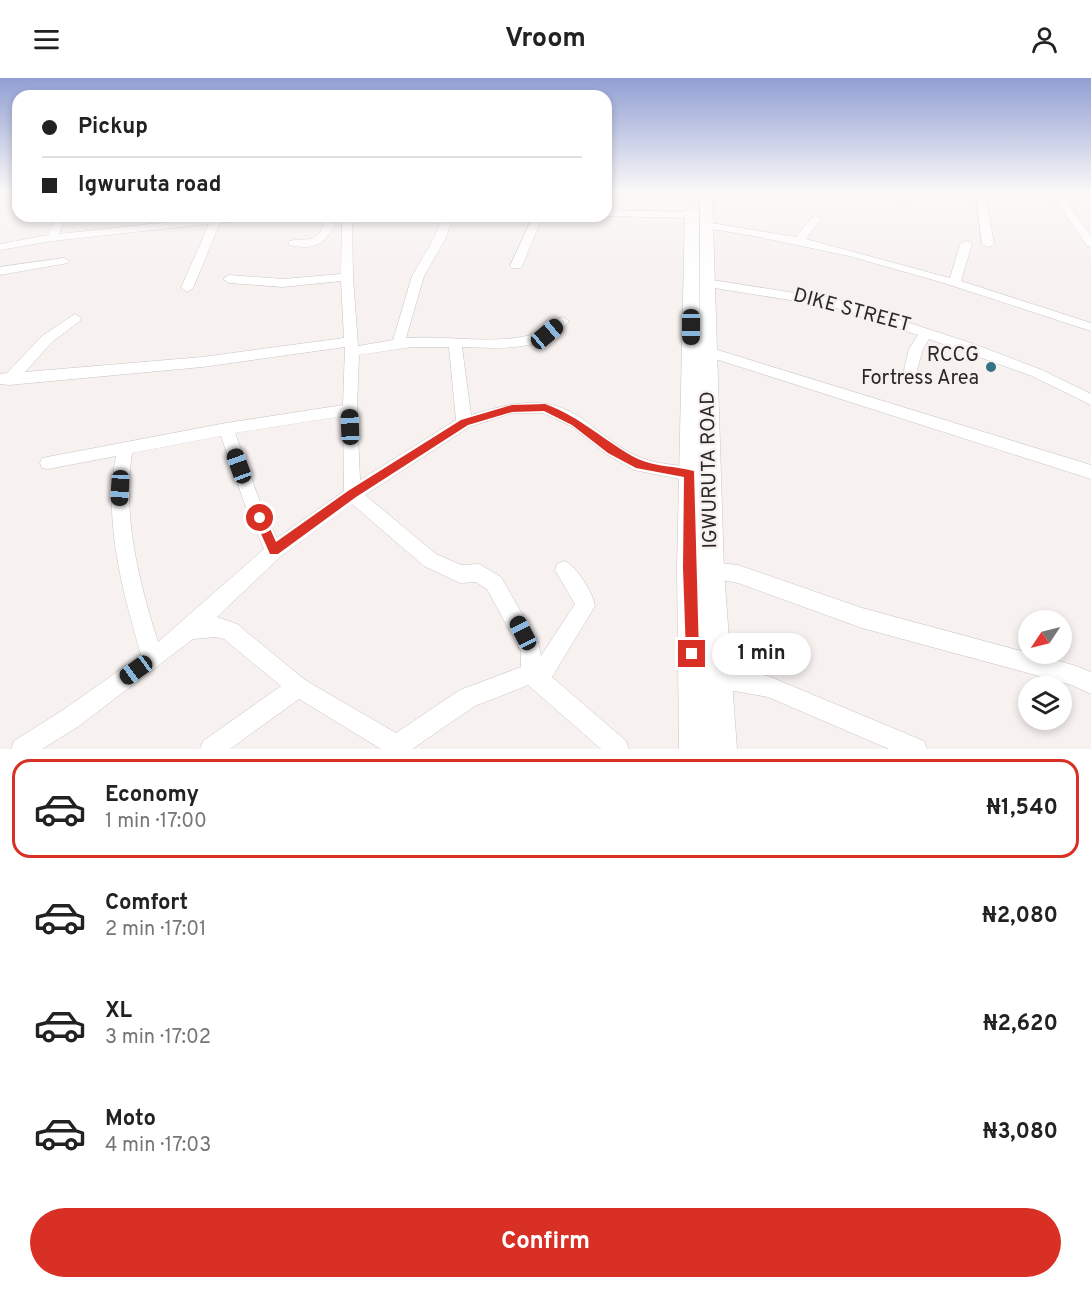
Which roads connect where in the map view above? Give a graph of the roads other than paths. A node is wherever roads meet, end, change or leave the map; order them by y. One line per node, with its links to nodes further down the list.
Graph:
1 (58, 222): 16 (street)
2 (156, 222): 16 (street)
3 (215, 222): 30 (street)
4 (326, 222): 18 (street)
5 (347, 222): 26 (street)
6 (446, 222): 35 (street)
7 (535, 222): 24 (street)
8 (699, 222): 29 (main road, IGWURUTA ROAD)
9 (699, 222): 48 (main road, IGWURUTA ROAD)
10 (710, 222): 17 (street)
11 (813, 222): 17 (street)
12 (985, 222): 20 (street)
13 (1074, 222): 14 (street)
14 (1076, 225): 15 (street); 21 (street)
15 (1091, 228)
16 (52, 238): 22 (street)
17 (799, 241): 28 (street)
18 (293, 243)
19 (966, 244): 28 (street)
20 (988, 244)
21 (1091, 244)
22 (0, 247)
23 (64, 261): 25 (street)
24 (516, 266)
25 (0, 271)
26 (347, 276): 27 (street); 37 (street)
27 (229, 279)
28 (955, 282): 33 (street)
29 (706, 283): 34 (street, DIKE STREET); 38 (main road, IGWURUTA ROAD)
30 (187, 288)
31 (75, 318): 40 (street)
32 (563, 321): 36 (street)
33 (1091, 327)
34 (927, 332): 39 (street); 41 (street, DIKE STREET)
35 (398, 344): 36 (street); 37 (street)
36 (455, 344): 43 (street)
37 (352, 347): 40 (street); 42 (street)
38 (708, 352): 47 (street); 52 (main road, IGWURUTA ROAD)
39 (909, 374)
40 (4, 380)
41 (1091, 400)
42 (350, 409): 44 (street); 49 (street)
43 (464, 423): 48 (street); 49 (street)
44 (226, 429): 45 (street); 50 (street)
45 (125, 448): 46 (street); 54 (street)
46 (48, 463)
47 (1091, 472)
48 (690, 474): 63 (main road, IGWURUTA ROAD)
49 (352, 494): 50 (street); 55 (street)
50 (274, 551): 53 (street)
51 (564, 570): 55 (street)
52 (712, 571): 56 (main road, IGWURUTA ROAD); 57 (street)
53 (189, 630): 54 (street); 58 (street)
54 (153, 659): 60 (street)
55 (534, 676): 59 (street); 62 (street)
56 (719, 680): 64 (main road, IGWURUTA ROAD); 65 (street)
57 (1091, 683)
58 (298, 687): 59 (street); 61 (street)
59 (393, 747)
60 (22, 749)
61 (211, 749)
62 (618, 749)
63 (694, 749)
64 (722, 749)
65 (915, 749)

